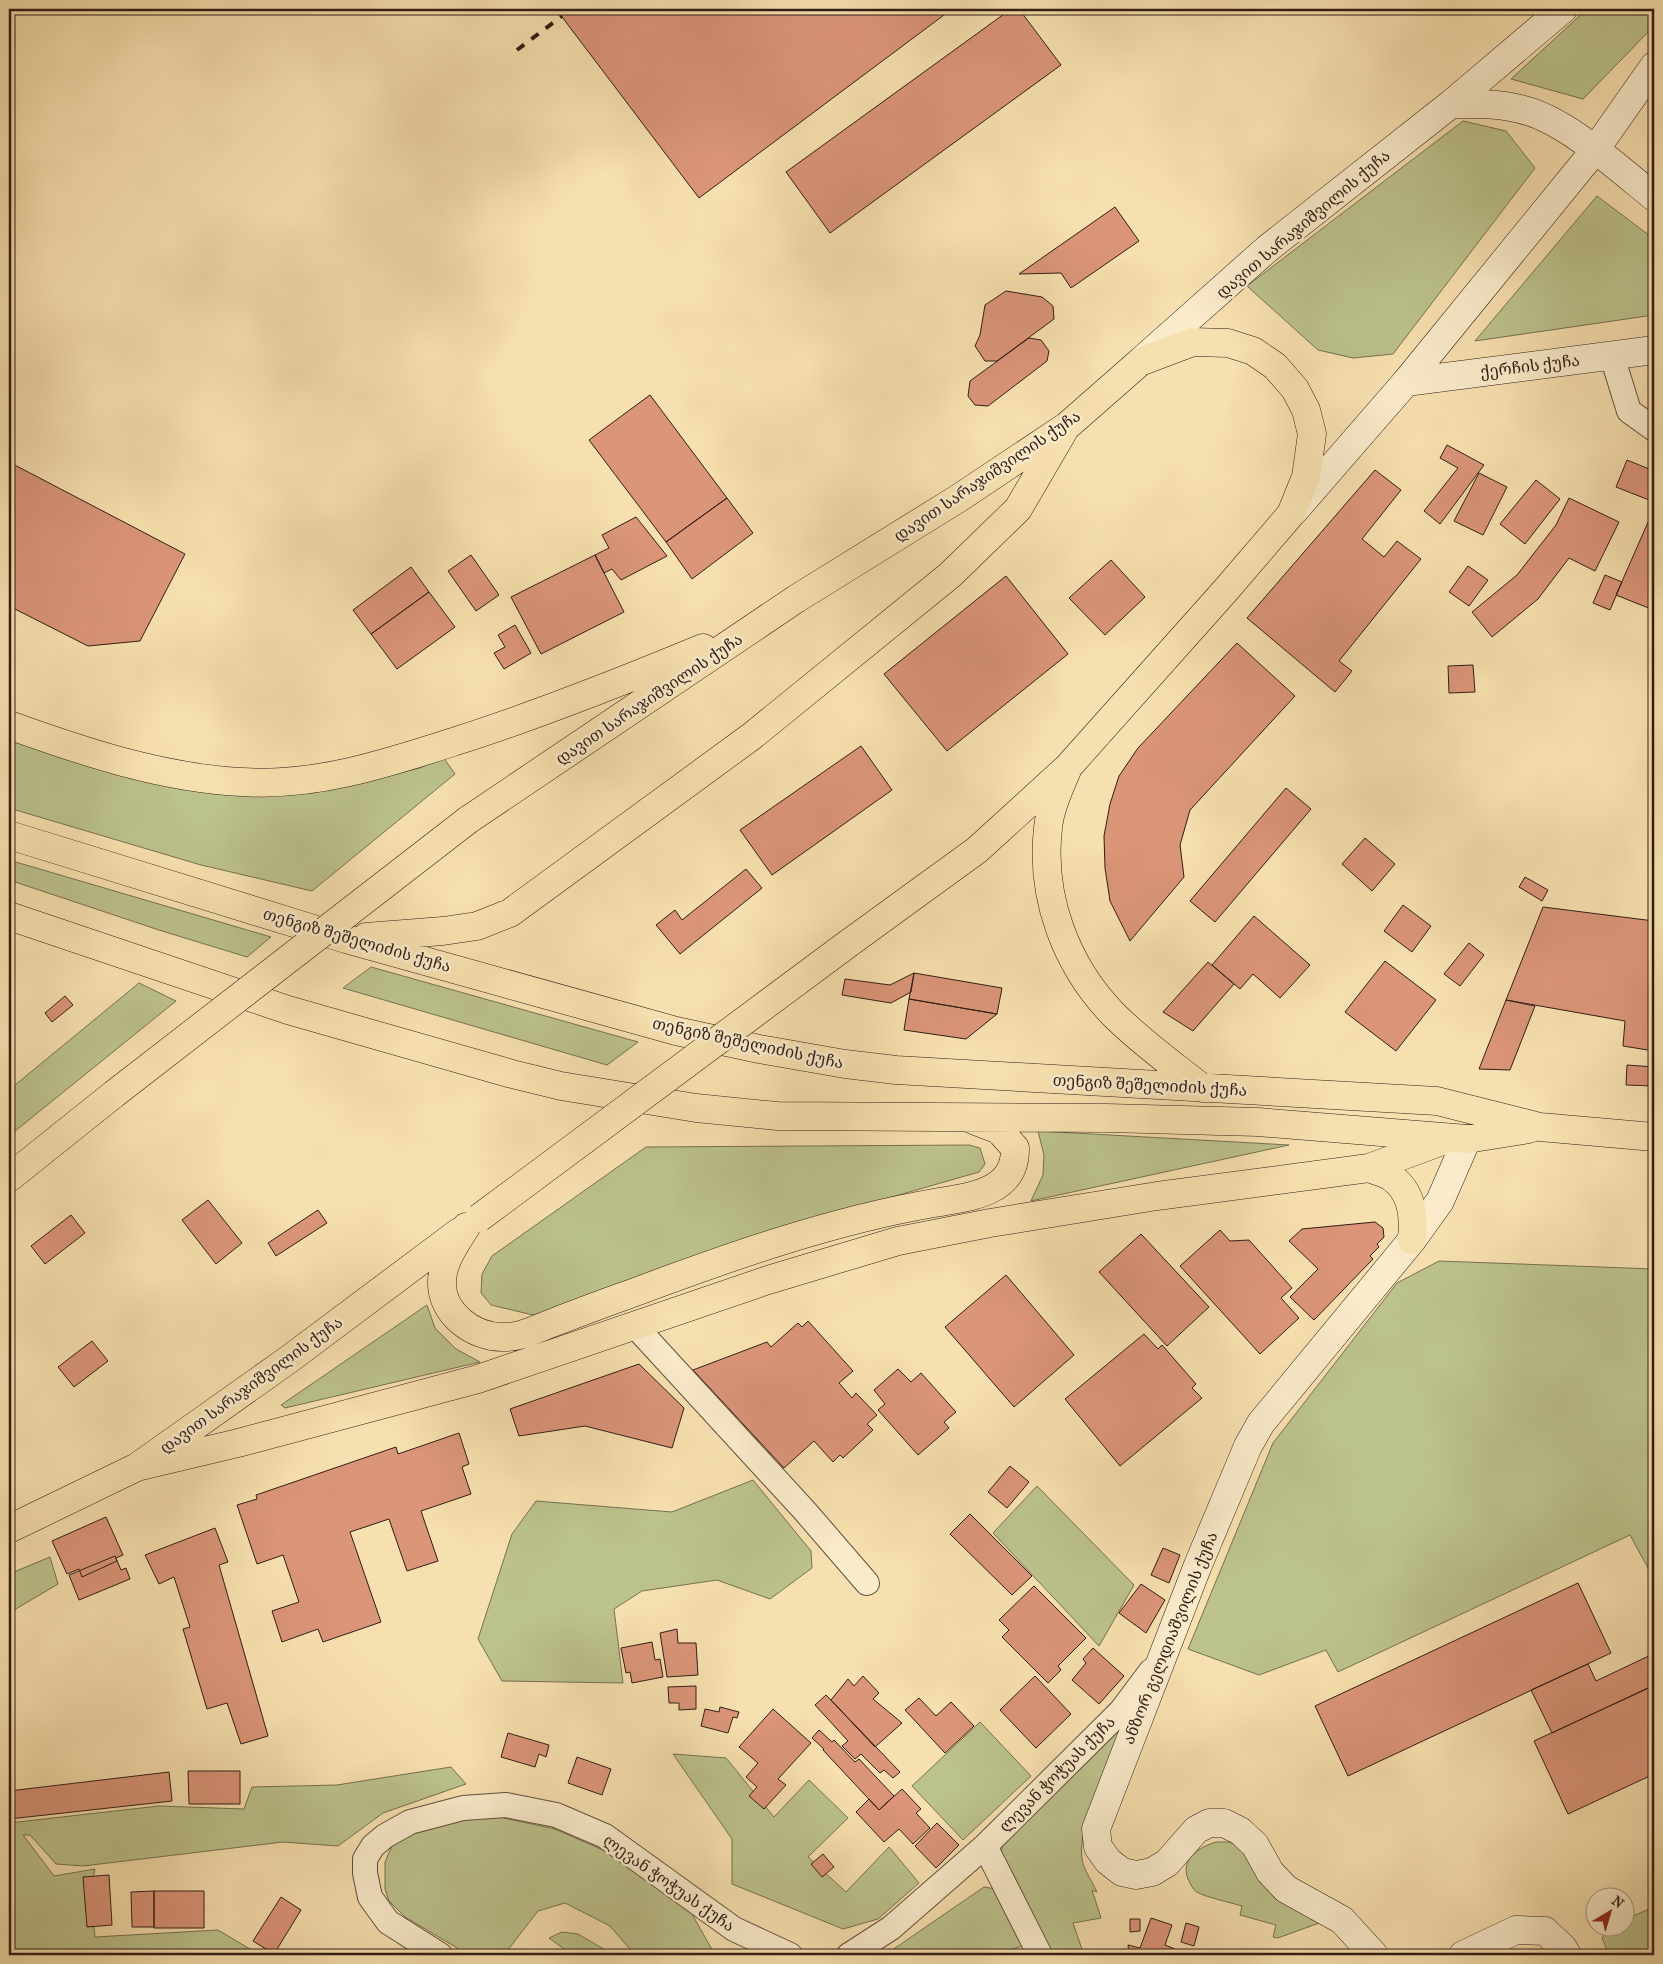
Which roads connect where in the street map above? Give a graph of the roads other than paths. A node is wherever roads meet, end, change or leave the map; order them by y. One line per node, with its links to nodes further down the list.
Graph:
1 (1563, 9): 3 (main road, დავით სარაჯიშვილის ქუჩა)
2 (1654, 66): 4 (main road)
3 (1450, 104): 4 (main road); 8 (main road, დავით სარაჯიშვილის ქუჩა)
4 (1595, 150): 5 (main road); 9 (main road)
5 (1654, 197)
6 (1654, 350): 7 (main road, ქერჩის ქუჩა)
7 (1612, 356): 9 (main road, ქერჩის ქუჩა); 11 (street)
8 (1140, 362): 10 (main road, დავით სარაჯიშვილის ქუჩა); 12 (main road)
9 (1406, 382): 12 (main road)
10 (1067, 426): 13 (main road, დავით სარაჯიშვილის ქუჩა); 18 (main road)
11 (1654, 429)
12 (1291, 514): 15 (main road)
13 (760, 624): 14 (main road); 25 (main road, დავით სარაჯიშვილის ქუჩა, bridge)
14 (9, 725)
15 (1068, 767): 19 (main road); 26 (main road, დავით სარაჯიშვილის ქუჩა, bridge)
16 (9, 835): 18 (main road, თენგიზ შეშელიძის ქუჩა)
17 (9, 916): 20 (main road, თენგიზ შეშელიძის ქუჩა)
18 (346, 939): 19 (main road, თენგიზ შეშელიძის ქუჩა)
19 (1202, 1088): 21 (main road, თენგიზ შეშელიძის ქუჩა)
20 (965, 1117): 23 (main road, თენგიზ შეშელიძის ქუჩა); 26 (main road)
21 (1540, 1127): 22 (main road, თენგიზ შეშელიძის ქუჩა); 23 (main road, თენგიზ შეშელიძის ქუჩა)
22 (1654, 1137)
23 (1459, 1139): 24 (main road); 27 (main road, ანზორ გელდიაშვილის ქუჩა)
24 (1370, 1168): 27 (main road); 28 (main road)
25 (9, 1178)
26 (472, 1222): 29 (main road, დავით სარაჯიშვილის ქუჩა)
27 (1412, 1240): 32 (main road, ანზორ გელდიაშვილის ქუჩა)
28 (635, 1326): 29 (main road); 31 (street)
29 (137, 1467): 30 (main road, დავით სარაჯიშვილის ქუჩა)
30 (9, 1529)
31 (867, 1583)
32 (1161, 1658): 33 (street, ლევან ჭოჭუას ქუჩა); 38 (main road, ანზორ გელდიაშვილის ქუჩა)
33 (986, 1846): 36 (street, ლევან ჭოჭუას ქუჩა); 37 (street)
34 (440, 1955): 35 (street, ლევან ჭოჭუას ქუჩა)
35 (790, 1955)
36 (849, 1955)
37 (1040, 1955)
38 (1374, 1955)
39 (1463, 1955): 40 (main road)
40 (1567, 1955)

